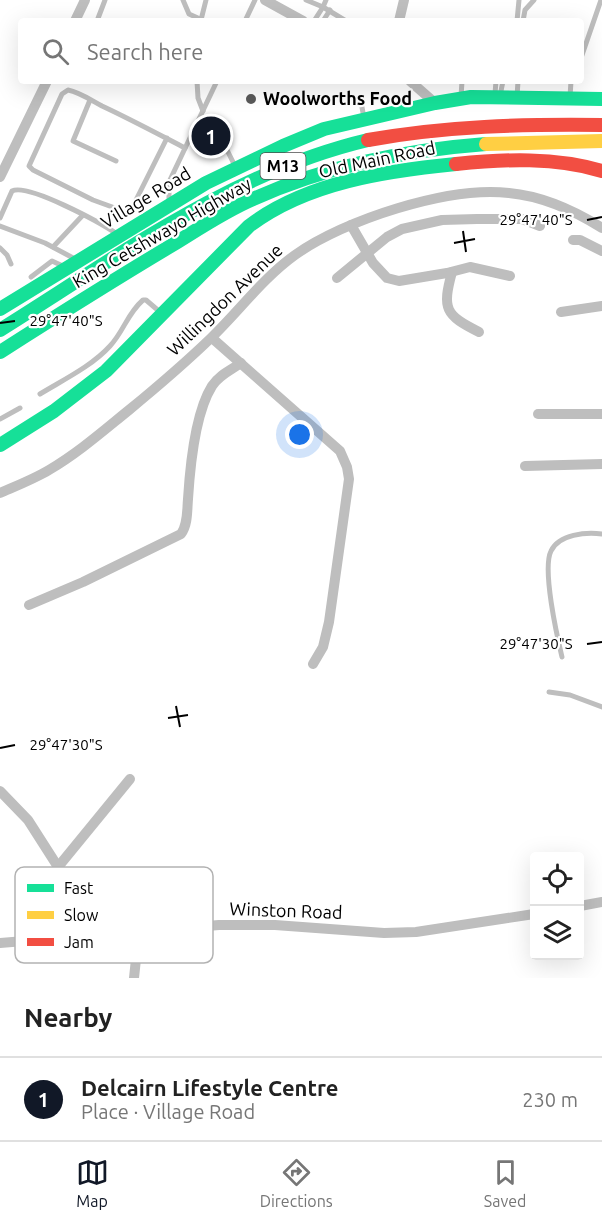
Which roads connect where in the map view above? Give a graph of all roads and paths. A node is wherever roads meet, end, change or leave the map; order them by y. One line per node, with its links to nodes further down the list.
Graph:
1 (85, 0): 15 (street)
2 (105, 0): 16 (lane)
3 (183, 0): 17 (lane)
4 (206, 0): 18 (lane)
5 (255, 0): 19 (lane)
6 (265, 0): 20 (street)
7 (306, 0): 13 (lane)
8 (326, 0): 13 (lane)
9 (404, 0): 24 (street)
10 (519, 0): 25 (lane)
11 (534, 0): 26 (lane)
12 (601, 0): 27 (lane)
13 (323, 7): 14 (lane); 21 (lane)
14 (330, 10): 22 (lane); 23 (lane)
15 (76, 18)
16 (98, 18)
17 (197, 18)
18 (202, 18)
19 (246, 18)
20 (295, 18)
21 (316, 18)
22 (325, 18)
23 (342, 18)
24 (400, 18)
25 (517, 18)
26 (524, 18)
27 (584, 49)
28 (46, 84): 55 (street)
29 (196, 84): 45 (lane)
30 (216, 84): 45 (lane)
31 (413, 84): 44 (street)
32 (462, 84): 38 (lane)
33 (495, 84): 37 (lane)
34 (502, 84): 37 (lane)
35 (518, 84): 39 (lane)
36 (571, 84): 40 (lane)
37 (497, 97): 38 (main road, Village Road); 39 (main road, Village Road)
38 (460, 98): 44 (main road, Village Road)
39 (517, 98): 40 (main road, Village Road)
40 (570, 99): 41 (main road, Village Road)
41 (602, 99)
42 (90, 100): 48 (lane); 48 (lane); 52 (lane)
43 (361, 102): 46 (lane)
44 (435, 103): 46 (main road, Village Road)
45 (203, 111): 50 (lane)
46 (364, 119): 53 (main road, Village Road)
47 (602, 125): 78 (main road, King Cetshwayo Highway / M13)
48 (166, 138): 50 (lane)
49 (602, 141): 81 (main road, King Cetshwayo Highway / M13)
50 (185, 148): 56 (lane)
51 (226, 148): 53 (lane)
52 (116, 161)
53 (236, 168): 56 (main road, Village Road)
54 (602, 171): 77 (main road, Old Main Road)
55 (0, 177)
56 (169, 205): 63 (main road, Village Road)
57 (83, 215): 58 (lane); 63 (lane); 65 (lane)
58 (0, 218)
59 (351, 225): 62 (street, Willingdon Avenue); 68 (street); 80 (street, Willingdon Avenue)
60 (0, 226): 65 (lane)
61 (540, 226): 68 (street)
62 (602, 228)
63 (120, 236): 70 (main road, Village Road)
64 (573, 240): 67 (street)
65 (52, 247): 70 (lane)
66 (0, 249): 69 (lane)
67 (602, 251)
68 (367, 252): 71 (street); 73 (street)
69 (10, 264)
70 (73, 265): 75 (main road, Village Road)
71 (452, 272): 72 (street); 79 (street)
72 (510, 276)
73 (337, 278)
74 (602, 306): 76 (street)
75 (0, 309)
76 (561, 312)
77 (161, 313): 83 (lane); 88 (main road, Old Main Road)
78 (0, 330)
79 (479, 332)
80 (212, 338): 82 (street); 91 (street, Willingdon Avenue)
81 (0, 352)
82 (241, 363): 93 (street); 95 (street)
83 (40, 394)
84 (20, 408): 87 (lane)
85 (538, 414): 86 (street)
86 (602, 414)
87 (0, 419)
88 (0, 445)
89 (602, 464): 90 (street)
90 (525, 466)
91 (0, 493)
92 (602, 534): 94 (lane)
93 (28, 605)
94 (562, 657)
95 (313, 664)
96 (549, 692): 97 (lane)
97 (602, 707)
98 (130, 779): 100 (street)
99 (0, 790): 100 (street)
100 (58, 867)
101 (602, 902): 102 (street)
102 (584, 905)
103 (530, 915): 104 (street, Winston Road)
104 (213, 927)
105 (15, 941): 106 (street, Winston Road)
106 (0, 943)
107 (136, 963): 108 (street)
108 (134, 978)

